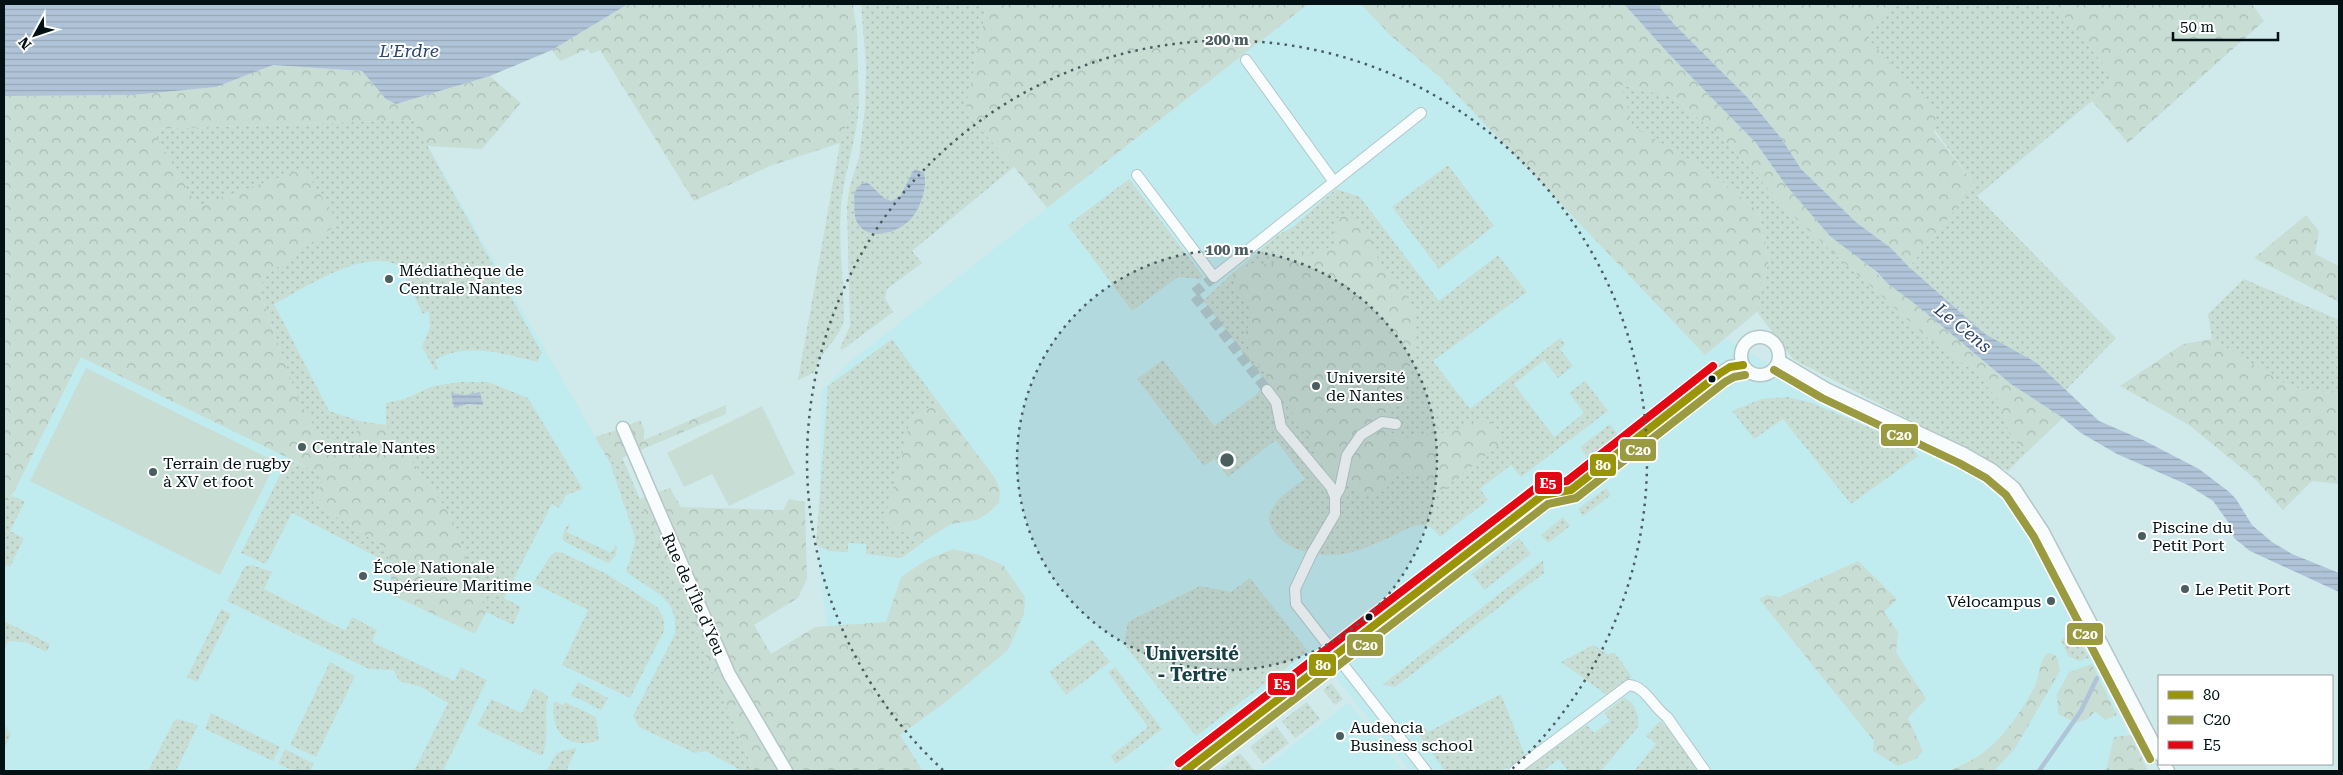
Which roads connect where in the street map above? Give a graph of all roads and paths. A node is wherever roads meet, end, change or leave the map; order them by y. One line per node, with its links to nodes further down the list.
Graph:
1 (1246, 60): 4 (street)
2 (1421, 113): 4 (street)
3 (1137, 175): 4 (street)
4 (1334, 182)
5 (1779, 361): 6 (street); 6 (street); 12 (street)
6 (1743, 365): 11 (street)
7 (1267, 390): 10 (street)
8 (1396, 424): 10 (street)
9 (623, 428): 13 (street, Rue de l'Île d'Yeu)
10 (1335, 497): 11 (street)
11 (1335, 655): 14 (street); 15 (street)
12 (2158, 752)
13 (786, 771)
14 (1185, 771)
15 (1426, 771)
16 (1514, 771): 17 (street)
17 (1705, 771)

